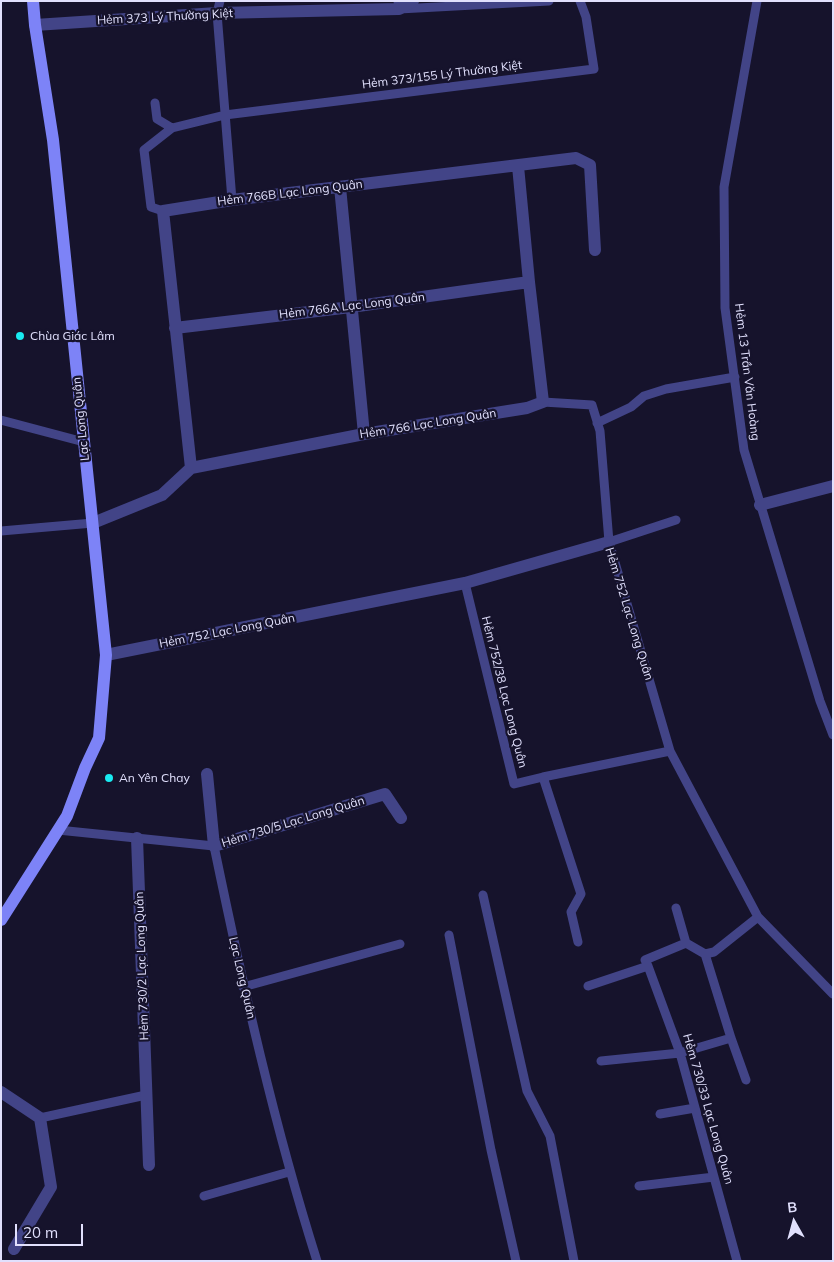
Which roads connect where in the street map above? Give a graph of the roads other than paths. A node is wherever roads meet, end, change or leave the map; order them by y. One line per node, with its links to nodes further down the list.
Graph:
1 (34, 1): 8 (main road, Lạc Long Quân)
2 (414, 1): 6 (street, Hẻm 373 Lý Thường Kiệt)
3 (550, 1): 6 (lane)
4 (580, 1): 10 (lane, Hẻm 373/155 Lý Thường Kiệt)
5 (756, 1): 20 (lane, Hẻm 13 Trần Văn Hoàng)
6 (398, 5): 7 (street, Hẻm 373 Lý Thường Kiệt)
7 (219, 7): 8 (street, Hẻm 373 Lý Thường Kiệt); 10 (lane)
8 (35, 25): 25 (main road, Lạc Long Quân)
9 (156, 102): 11 (lane)
10 (225, 115): 11 (lane); 14 (lane)
11 (172, 128): 15 (lane)
12 (518, 166): 13 (street, Hẻm 766B Lạc Long Quân); 16 (street, Hẻm 766B Lạc Long Quân); 17 (street)
13 (340, 187): 14 (street, Hẻm 766B Lạc Long Quân); 18 (street)
14 (232, 200): 15 (street, Hẻm 766B Lạc Long Quân)
15 (163, 211): 19 (street)
16 (595, 250)
17 (529, 282): 18 (street, Hẻm 766A Lạc Long Quân); 21 (street)
18 (351, 308): 19 (street, Hẻm 766A Lạc Long Quân); 24 (street)
19 (175, 328): 26 (street)
20 (735, 377): 23 (lane); 28 (lane, Hẻm 13 Trần Văn Hoàng)
21 (543, 402): 23 (lane); 24 (street, Hẻm 766 Lạc Long Quân)
22 (1, 420): 25 (lane)
23 (597, 423): 32 (lane)
24 (364, 434): 26 (street, Hẻm 766 Lạc Long Quân)
25 (84, 442): 30 (main road, Lạc Long Quân)
26 (192, 468): 30 (street)
27 (833, 486): 28 (street)
28 (760, 505): 35 (lane, Hẻm 13 Trần Văn Hoàng)
29 (676, 520): 32 (lane)
30 (93, 523): 31 (lane); 34 (main road, Lạc Long Quân)
31 (1, 531)
32 (609, 542): 33 (street, Hẻm 752 Lạc Long Quân); 36 (lane, Hẻm 752 Lạc Long Quân)
33 (465, 584): 34 (street, Hẻm 752 Lạc Long Quân); 38 (lane, Hẻm 752/38 Lạc Long Quân)
34 (106, 655): 40 (main road, Lạc Long Quân)
35 (833, 735)
36 (670, 751): 38 (lane); 46 (lane, Hẻm 752 Lạc Long Quân)
37 (207, 774): 42 (street, Hẻm 730/5 Lạc Long Quân)
38 (543, 777): 48 (lane, Hẻm 752/38 Lạc Long Quân)
39 (401, 818): 42 (street, Hẻm 730/5 Lạc Long Quân)
40 (58, 830): 41 (lane); 45 (main road, Lạc Long Quân)
41 (137, 838): 42 (lane); 61 (street, Hẻm 730/2 Lạc Long Quân)
42 (214, 846): 54 (lane, Lạc Long Quân)
43 (483, 895): 73 (lane)
44 (676, 908): 49 (lane)
45 (2, 914)
46 (758, 917): 51 (lane); 55 (lane, Hẻm 752 Lạc Long Quân)
47 (449, 935): 72 (lane)
48 (578, 942)
49 (686, 942): 51 (lane); 52 (lane)
50 (400, 944): 54 (lane)
51 (704, 954): 56 (lane)
52 (648, 966): 53 (lane); 57 (lane, Hẻm 730/33 Lạc Long Quân)
53 (588, 986)
54 (243, 987): 66 (lane, Lạc Long Quân)
55 (833, 994)
56 (731, 1038): 57 (lane); 59 (lane)
57 (680, 1053): 58 (lane); 62 (lane, Hẻm 730/33 Lạc Long Quân)
58 (601, 1061)
59 (746, 1080)
60 (1, 1092): 64 (street)
61 (146, 1095): 64 (lane); 65 (street, Hẻm 730/2 Lạc Long Quân)
62 (696, 1108): 63 (lane); 67 (lane, Hẻm 730/33 Lạc Long Quân)
63 (660, 1114)
64 (40, 1118): 70 (street)
65 (149, 1165)
66 (289, 1172): 69 (lane); 71 (lane, Lạc Long Quân)
67 (714, 1177): 68 (lane); 74 (lane, Hẻm 730/33 Lạc Long Quân)
68 (639, 1186)
69 (204, 1196)
70 (14, 1249)
71 (317, 1261)
72 (516, 1261)
73 (574, 1261)
74 (737, 1261)

